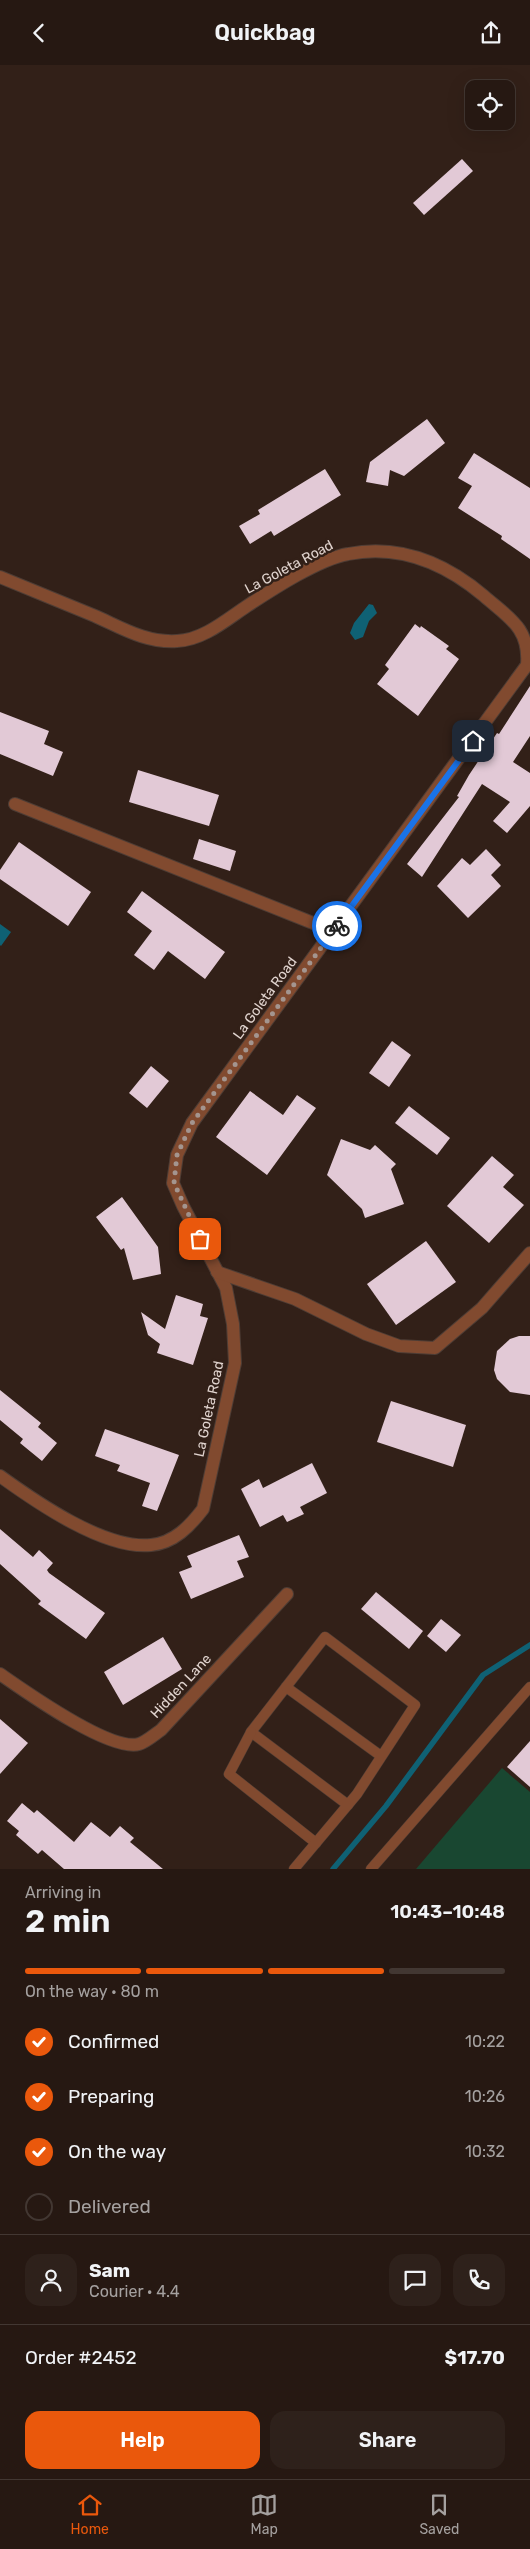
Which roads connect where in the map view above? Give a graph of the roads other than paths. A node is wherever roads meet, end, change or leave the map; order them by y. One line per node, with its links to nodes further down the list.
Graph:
1 (0, 577): 3 (street, La Goleta Road)
2 (15, 805): 3 (street)
3 (333, 931): 5 (street, La Goleta Road)
4 (530, 1253): 5 (street)
5 (217, 1272): 6 (street, La Goleta Road)
6 (0, 1476)
7 (287, 1594): 8 (street, Hidden Lane)
8 (0, 1674)
9 (286, 1687): 11 (lane); 12 (lane); 12 (lane)
10 (530, 1687): 16 (lane)
11 (251, 1732): 13 (lane); 14 (lane)
12 (381, 1756): 13 (lane)
13 (348, 1805): 14 (lane)
14 (316, 1843): 15 (lane)
15 (294, 1869)
16 (371, 1869)

